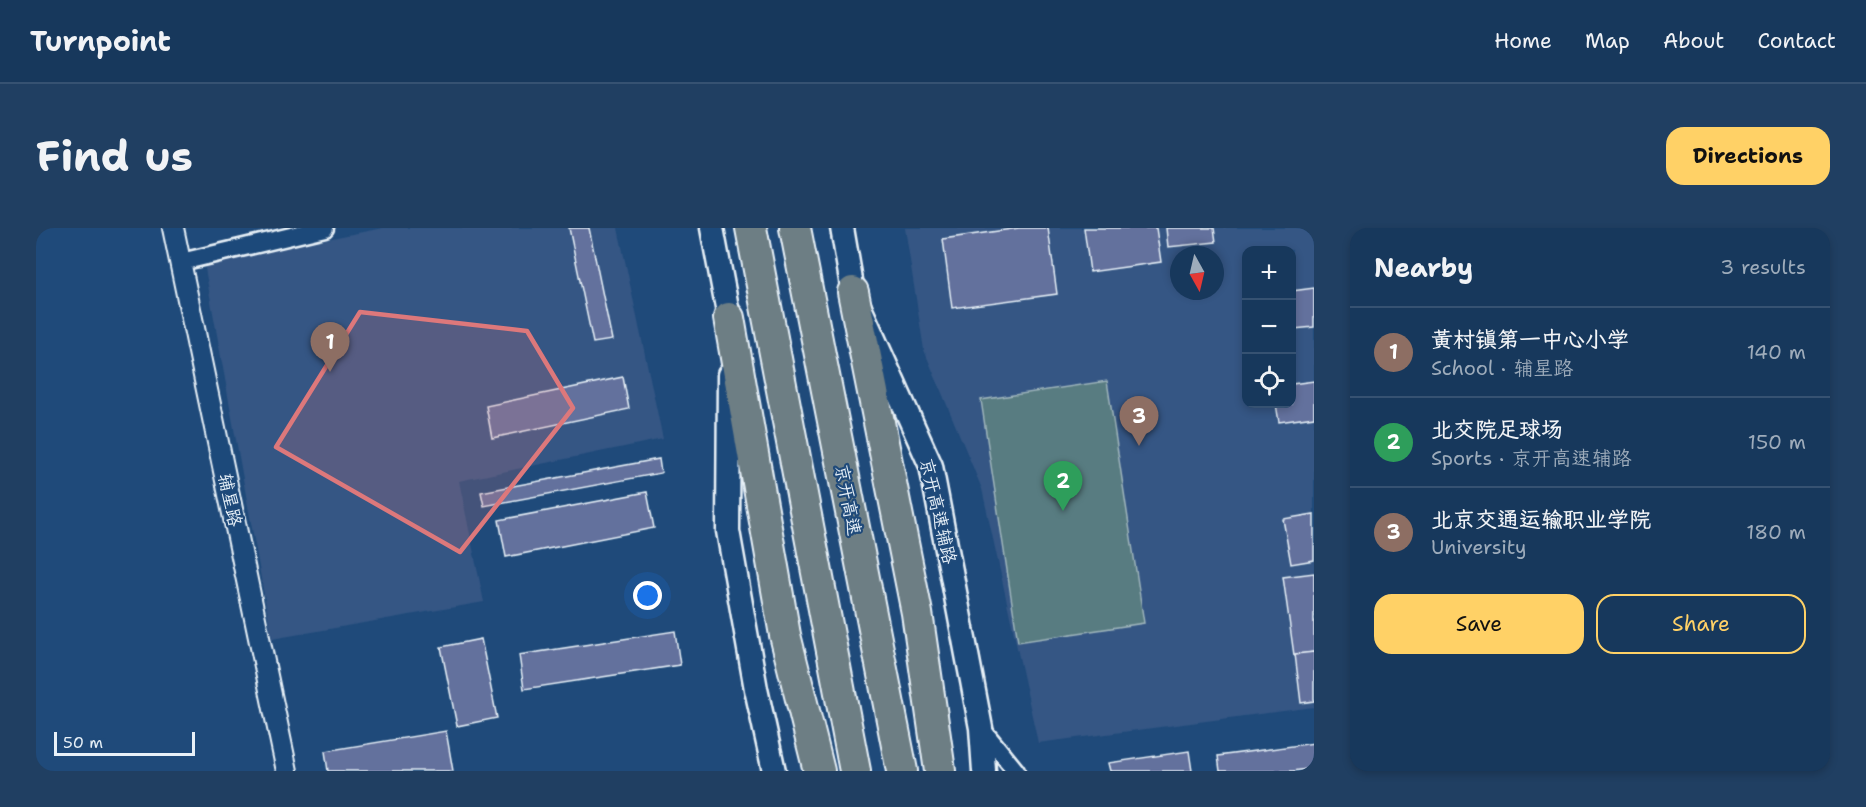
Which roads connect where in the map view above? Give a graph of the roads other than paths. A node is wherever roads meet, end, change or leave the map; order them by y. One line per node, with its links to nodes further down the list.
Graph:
1 (173, 228): 7 (street, 辅星路)
2 (325, 228): 7 (street)
3 (712, 228): 9 (main road)
4 (751, 228): 14 (highway)
5 (795, 228): 15 (highway, 京开高速)
6 (842, 228): 8 (main road, 京开高速辅路)
7 (181, 262): 11 (street, 辅星路)
8 (853, 292): 10 (main road, 京开高速辅路); 16 (highway)
9 (729, 318): 12 (main road); 13 (highway)
10 (981, 728): 17 (main road, 京开高速辅路); 18 (street)
11 (287, 771)
12 (774, 771)
13 (819, 771)
14 (855, 771)
15 (902, 771)
16 (940, 771)
17 (984, 771)
18 (1016, 771)

